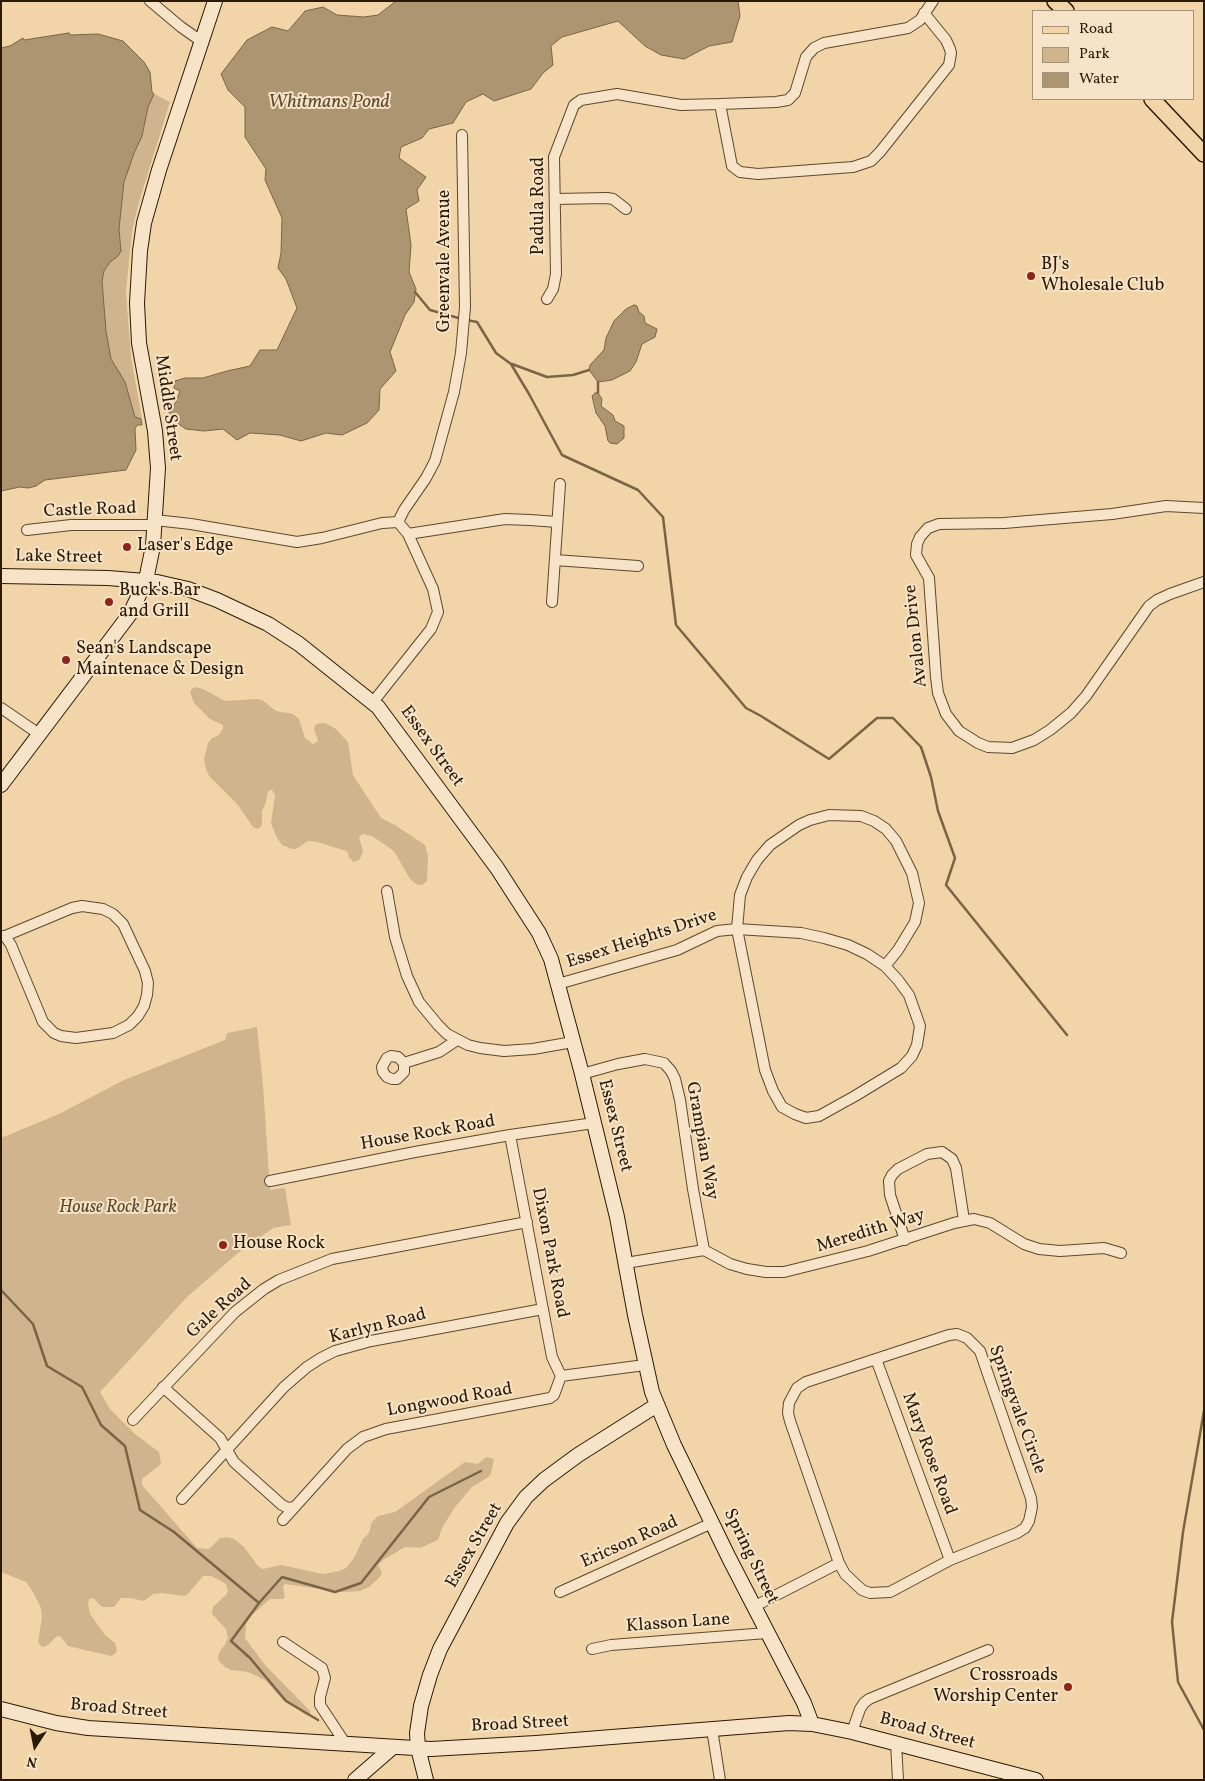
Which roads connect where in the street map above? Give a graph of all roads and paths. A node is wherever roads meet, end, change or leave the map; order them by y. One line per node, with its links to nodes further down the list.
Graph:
1 (150, 1): 7 (street)
2 (215, 1): 7 (street, Middle Street)
3 (933, 1): 6 (street, Padula Road)
4 (1055, 1): 5 (main road)
5 (1065, 10)
6 (924, 13): 9 (street, Padula Road); 9 (street)
7 (201, 41): 19 (street, Middle Street)
8 (1153, 100): 11 (main road)
9 (720, 104): 12 (street, Padula Road)
10 (462, 135): 17 (street, Greenvale Avenue)
11 (1204, 154)
12 (555, 199): 13 (street); 14 (street, Padula Road)
13 (626, 209)
14 (547, 299)
15 (560, 484): 18 (street)
16 (1204, 508): 26 (street, Avalon Drive)
17 (398, 522): 19 (street, Castle Road); 21 (street)
18 (557, 522): 21 (street); 22 (street)
19 (154, 523): 20 (street, Castle Road); 25 (street, Middle Street)
20 (27, 530)
21 (408, 534): 28 (street)
22 (555, 560): 23 (street); 27 (street)
23 (638, 566)
24 (1, 576): 25 (street, Lake Street)
25 (146, 580): 28 (street, Essex Street); 30 (street, Middle Street)
26 (1204, 582)
27 (552, 602)
28 (373, 702): 36 (street, Essex Street)
29 (1, 708): 30 (street)
30 (39, 734): 31 (street, Middle Street)
31 (1, 785)
32 (387, 891): 37 (street)
33 (737, 929): 35 (street, Essex Heights Drive); 35 (street); 35 (street, Essex Heights Drive); 36 (street, Essex Heights Drive)
34 (3, 936): 34 (street)
35 (885, 966)
36 (558, 984): 38 (street, Essex Street)
37 (457, 1040): 38 (street); 39 (street)
38 (573, 1042): 40 (street, Essex Street)
39 (404, 1063)
40 (582, 1074): 41 (street, Essex Street); 47 (street, Grampian Way)
41 (594, 1123): 42 (street, House Rock Road); 49 (street, Essex Street)
42 (510, 1135): 43 (street, House Rock Road); 45 (street, Dixon Park Road)
43 (270, 1181)
44 (964, 1220): 46 (street, Meredith Way); 46 (street); 48 (street, Meredith Way)
45 (527, 1222): 50 (street, Dixon Park Road); 54 (street, Gale Road)
46 (905, 1240): 47 (street, Meredith Way)
47 (704, 1250): 49 (street)
48 (1121, 1253)
49 (626, 1262): 52 (street, Essex Street)
50 (543, 1309): 53 (street, Dixon Park Road); 57 (street, Karlyn Road)
51 (876, 1359): 62 (street, Mary Rose Road); 62 (street, Springvale Circle); 63 (street, Springvale Circle)
52 (644, 1365): 53 (street); 55 (street, Essex Street)
53 (561, 1376): 59 (street, Longwood Road)
54 (163, 1387): 56 (street, Gale Road); 57 (street)
55 (657, 1404): 61 (street, Spring Street); 77 (street, Essex Street)
56 (133, 1420)
57 (226, 1449): 58 (street, Karlyn Road); 59 (street)
58 (182, 1499)
59 (294, 1507): 60 (street, Longwood Road)
60 (283, 1520)
61 (712, 1523): 64 (street, Ericson Road); 65 (street, Spring Street)
62 (950, 1560): 63 (street, Springvale Circle)
63 (839, 1563): 65 (street)
64 (560, 1592)
65 (753, 1607): 66 (street, Spring Street)
66 (767, 1633): 68 (street, Klasson Lane); 71 (street, Spring Street)
67 (283, 1642): 74 (street)
68 (592, 1649)
69 (988, 1650): 73 (street)
70 (1, 1709): 74 (street, Broad Street)
71 (812, 1724): 72 (street, Broad Street); 73 (street, Broad Street)
72 (712, 1729): 77 (street, Broad Street); 80 (street)
73 (852, 1732): 75 (street, Broad Street)
74 (345, 1743): 76 (street, Broad Street)
75 (896, 1743): 81 (street); 82 (street, Broad Street)
76 (394, 1747): 77 (street, Broad Street); 78 (street)
77 (418, 1748): 79 (street, Essex Street)
78 (355, 1780)
79 (426, 1780)
80 (720, 1780)
81 (898, 1780)
82 (1036, 1780)

